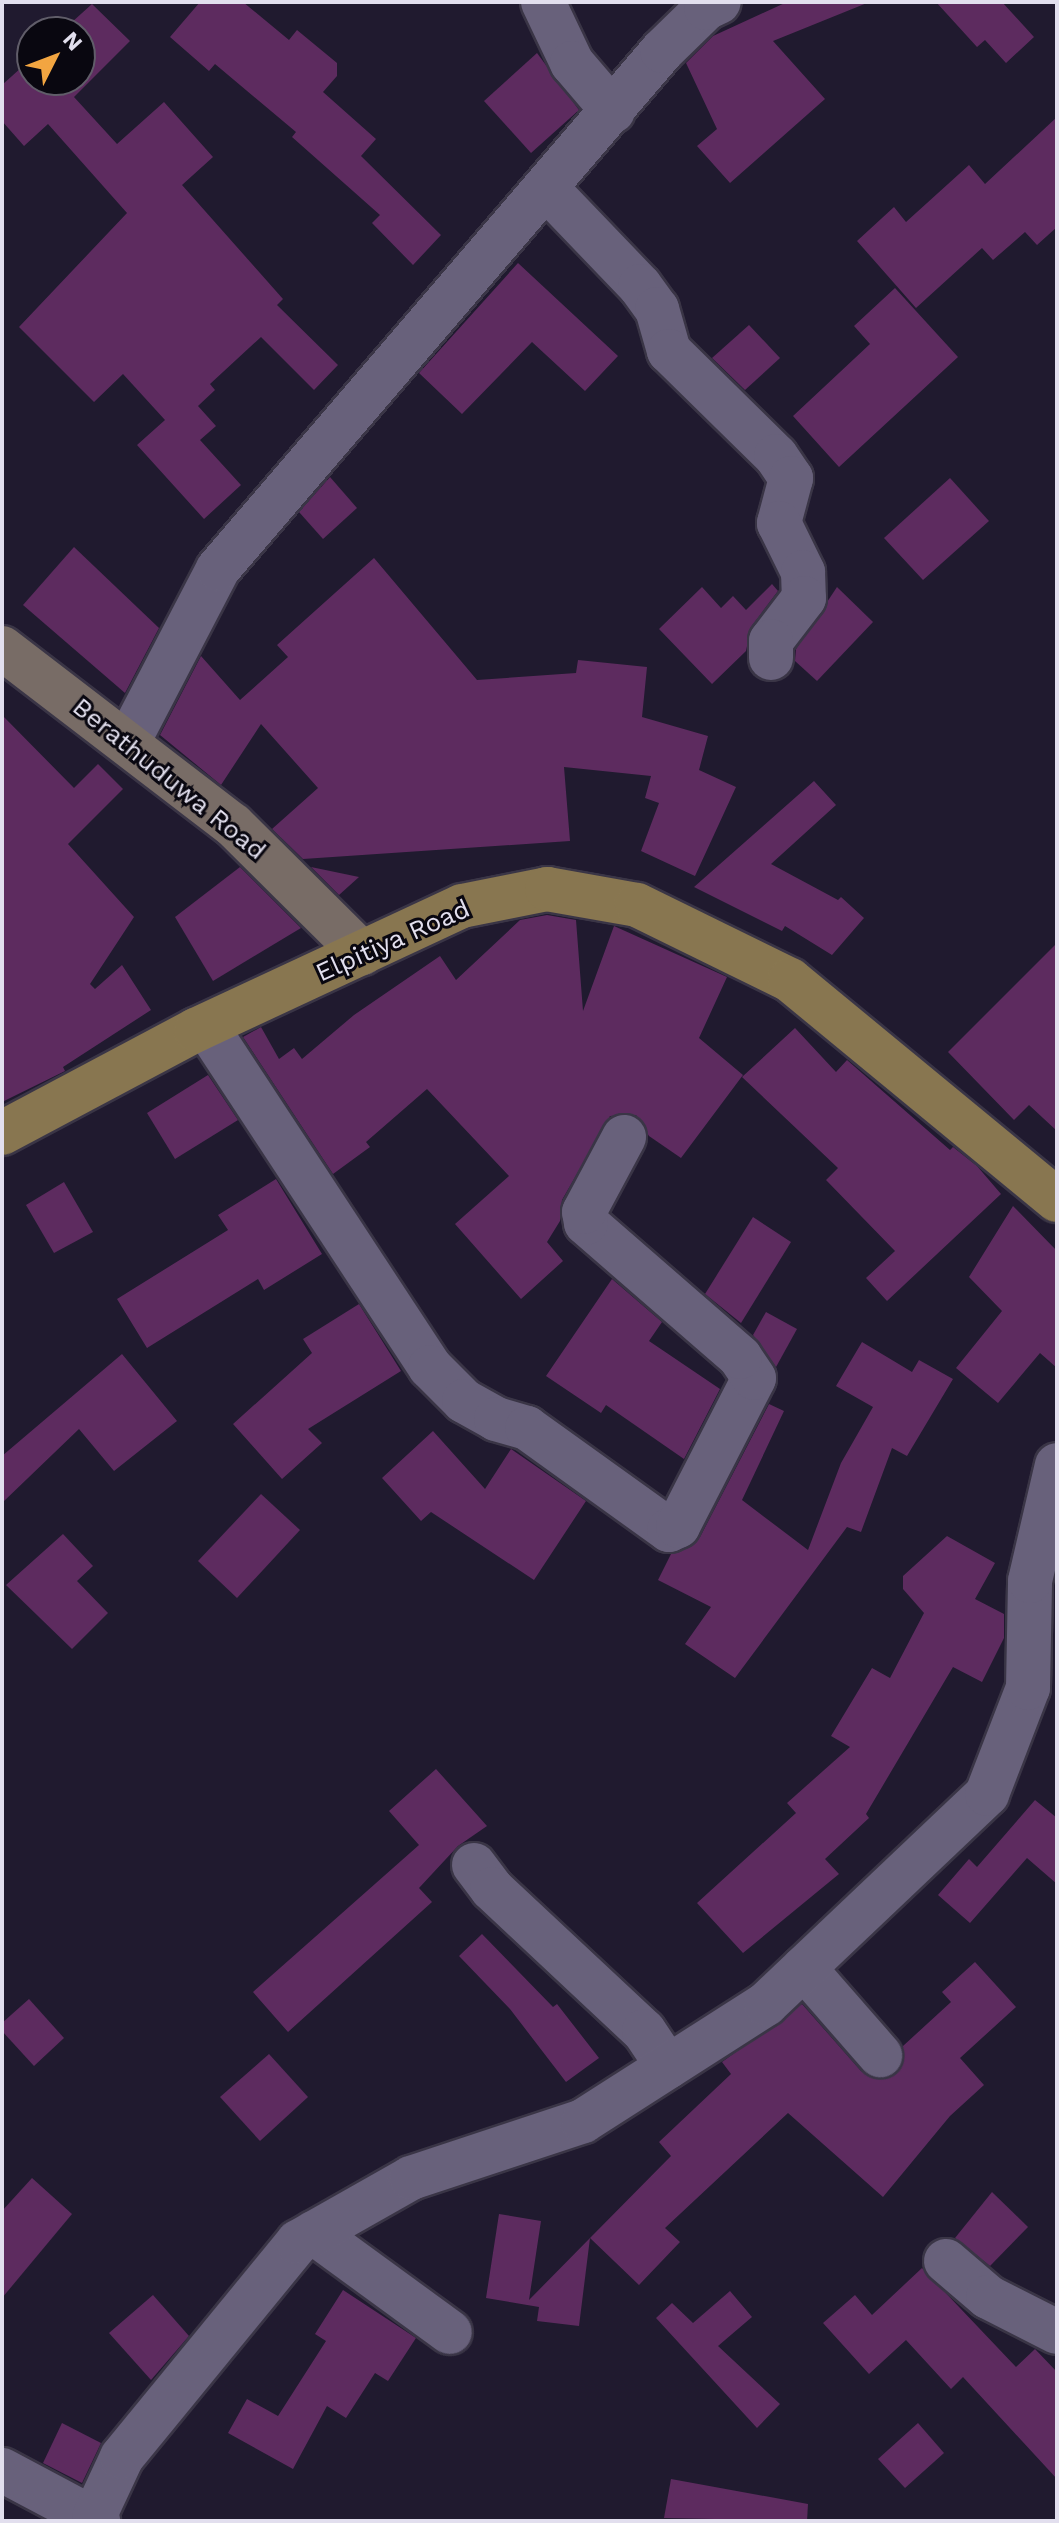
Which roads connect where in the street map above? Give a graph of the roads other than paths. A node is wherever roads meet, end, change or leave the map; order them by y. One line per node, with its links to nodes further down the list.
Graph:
1 (543, 2): 3 (street)
2 (719, 2): 3 (street)
3 (613, 111): 4 (street)
4 (547, 189): 6 (street); 7 (street)
5 (2, 648): 7 (street, Berathuduwa Road)
6 (771, 658)
7 (128, 742): 8 (street, Berathuduwa Road)
8 (362, 953): 9 (main road, Elpitiya Road); 12 (main road, Elpitiya Road)
9 (206, 1026): 10 (main road, Elpitiya Road); 11 (street)
10 (2, 1133)
11 (624, 1137)
12 (1057, 1200)
13 (1057, 1465): 15 (street)
14 (474, 1865): 17 (street)
15 (804, 1968): 16 (street); 17 (street)
16 (880, 2055)
17 (668, 2067): 18 (street)
18 (314, 2233): 20 (street); 23 (street)
19 (946, 2261): 21 (street)
20 (450, 2332)
21 (1057, 2332)
22 (2, 2470): 23 (street)
23 (96, 2519)

